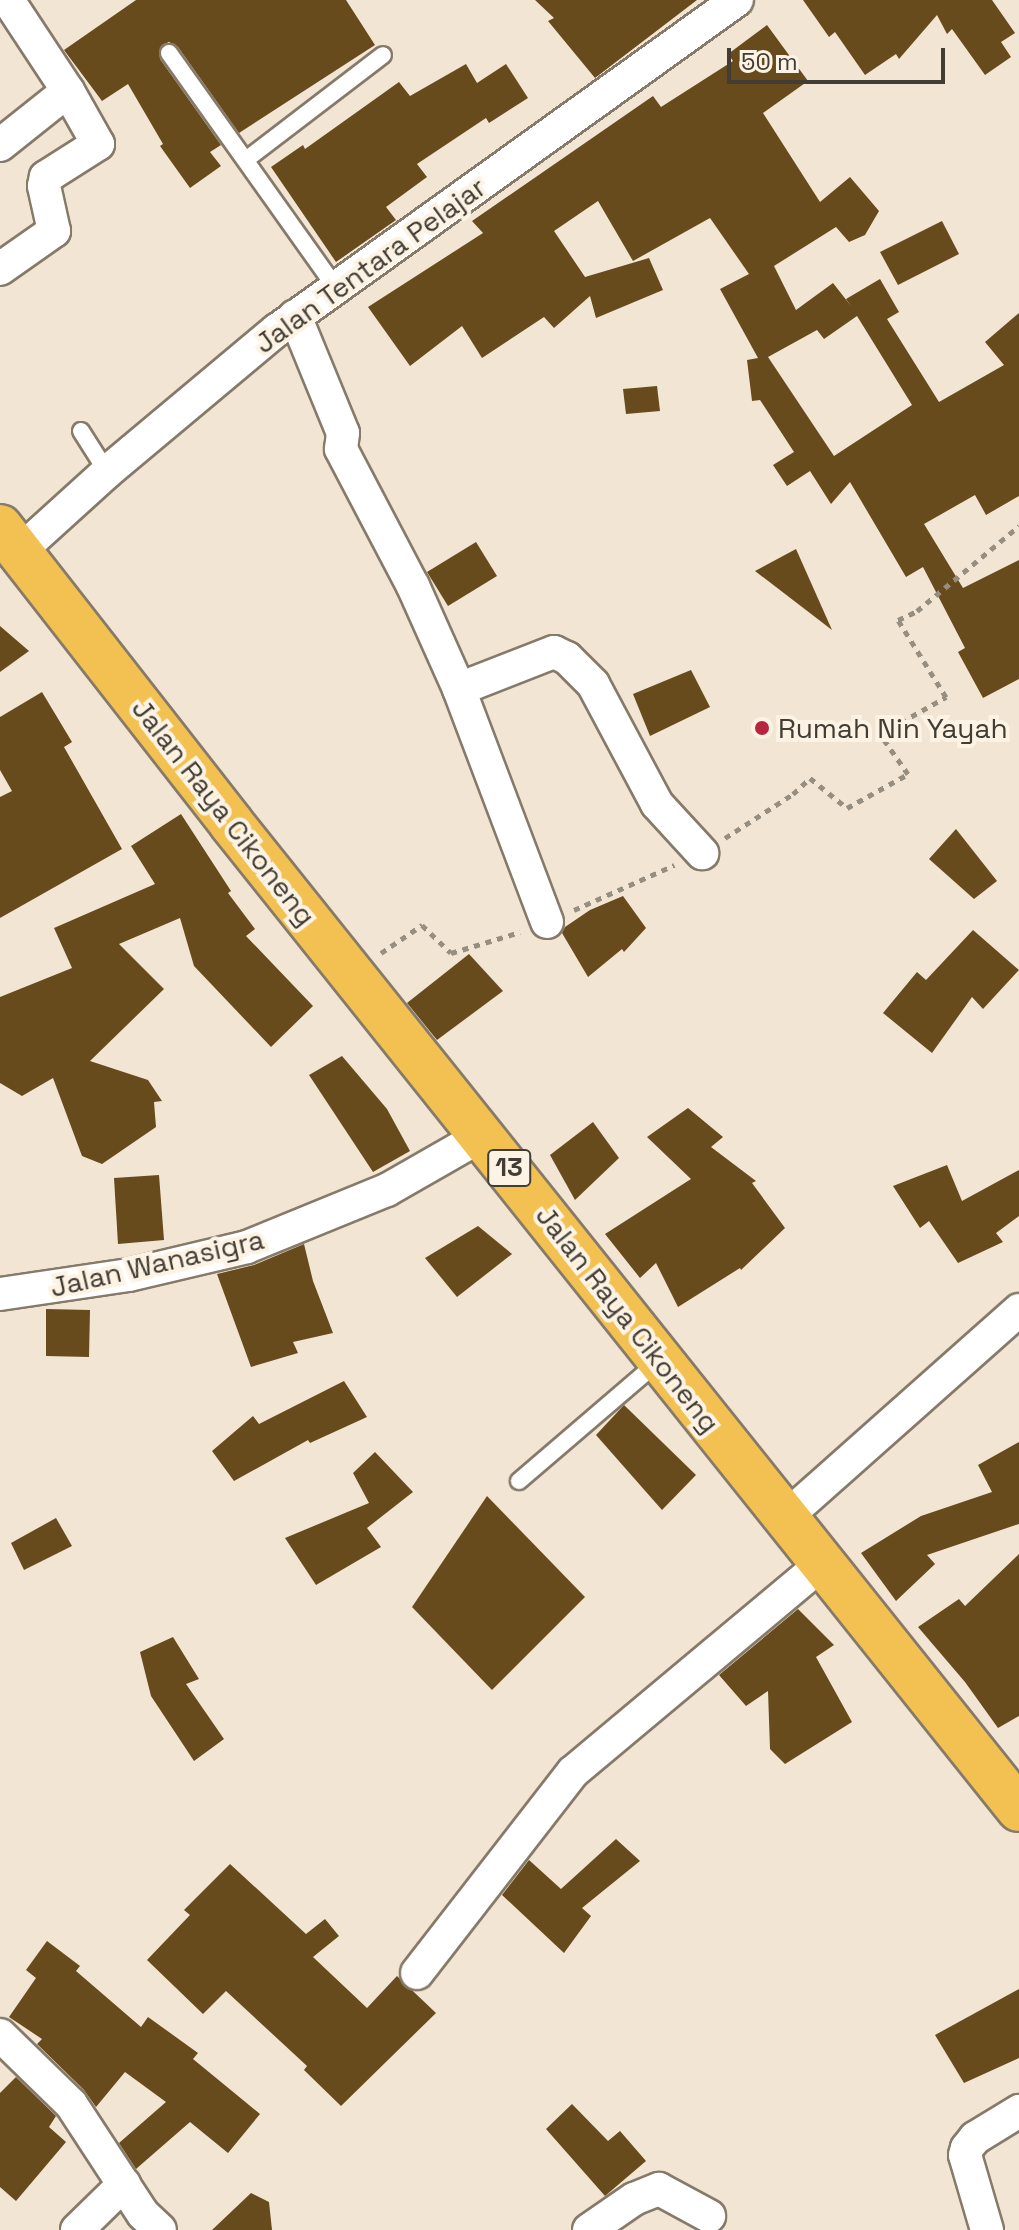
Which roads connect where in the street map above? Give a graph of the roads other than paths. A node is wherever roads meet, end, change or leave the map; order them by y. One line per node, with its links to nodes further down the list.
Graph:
1 (8, 0): 5 (street)
2 (737, 0): 9 (street, Jalan Tentara Pelajar)
3 (169, 53): 7 (lane)
4 (383, 55): 7 (lane)
5 (68, 91): 6 (street); 8 (street)
6 (0, 145)
7 (247, 159): 9 (lane)
8 (0, 269)
9 (336, 288): 10 (street, Jalan Tentara Pelajar)
10 (295, 316): 12 (street, Jalan Tentara Pelajar); 14 (street)
11 (81, 431): 12 (lane)
12 (107, 472): 13 (street, Jalan Tentara Pelajar)
13 (10, 539): 17 (highway, Jalan Raya Cikoneng / 13)
14 (459, 689): 15 (street); 16 (street)
15 (702, 853)
16 (547, 922)
17 (483, 1135): 18 (street, Jalan Wanasigra); 20 (highway, Jalan Raya Cikoneng / 13)
18 (0, 1294)
19 (1019, 1310): 22 (street)
20 (660, 1360): 21 (lane); 22 (highway, Jalan Raya Cikoneng / 13)
21 (519, 1481)
22 (786, 1517): 23 (highway, Jalan Raya Cikoneng / 13)
23 (822, 1564): 24 (highway, Jalan Raya Cikoneng / 13); 25 (street)
24 (1019, 1809)
25 (417, 1973)
26 (0, 2035): 28 (street)
27 (1019, 2111): 33 (street)
28 (124, 2184): 30 (street); 31 (street)
29 (709, 2216): 32 (street)
30 (77, 2230)
31 (160, 2230)
32 (589, 2230)
33 (987, 2230)

